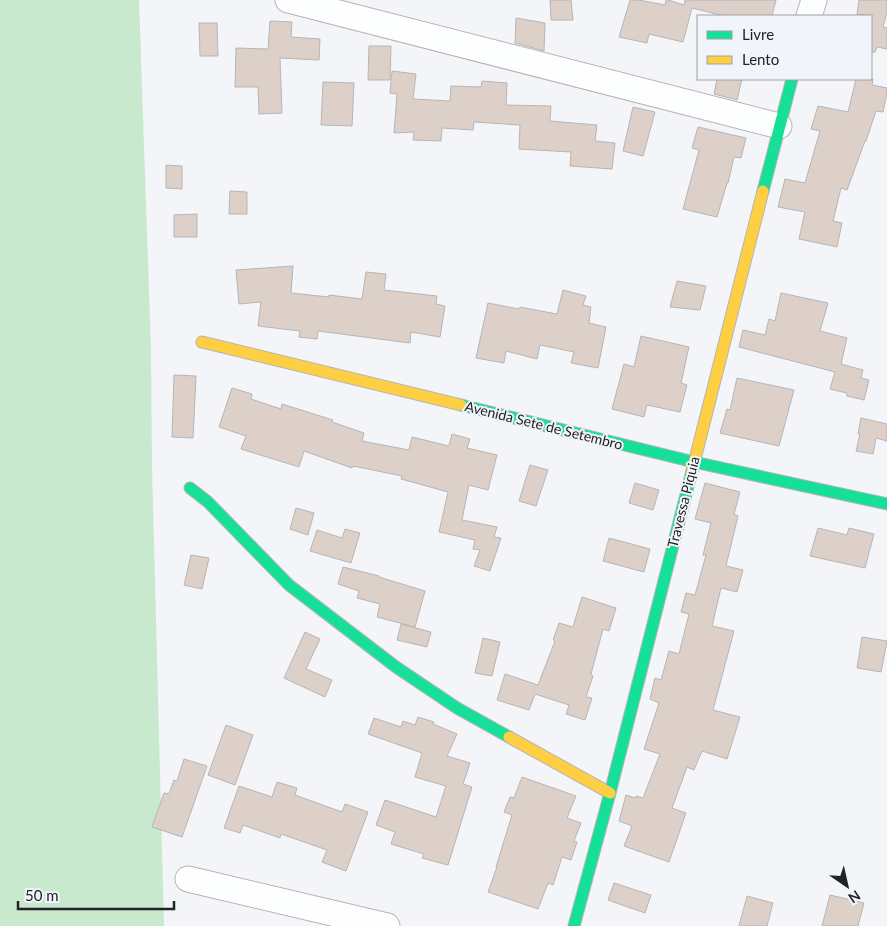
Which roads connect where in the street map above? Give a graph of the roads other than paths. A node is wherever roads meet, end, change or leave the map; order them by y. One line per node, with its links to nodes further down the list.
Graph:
1 (288, 0): 5 (street)
2 (814, 0): 3 (street)
3 (810, 15)
4 (792, 80): 5 (street, Travessa Piquia)
5 (779, 126): 7 (street, Travessa Piquia)
6 (202, 342): 7 (street, Avenida Sete de Setembro)
7 (694, 462): 9 (street, Avenida Sete de Setembro); 10 (street, Travessa Piquia)
8 (190, 488): 10 (street)
9 (887, 504)
10 (610, 793): 13 (street, Travessa Piquia)
11 (188, 879): 12 (street)
12 (387, 926)
13 (574, 926)

